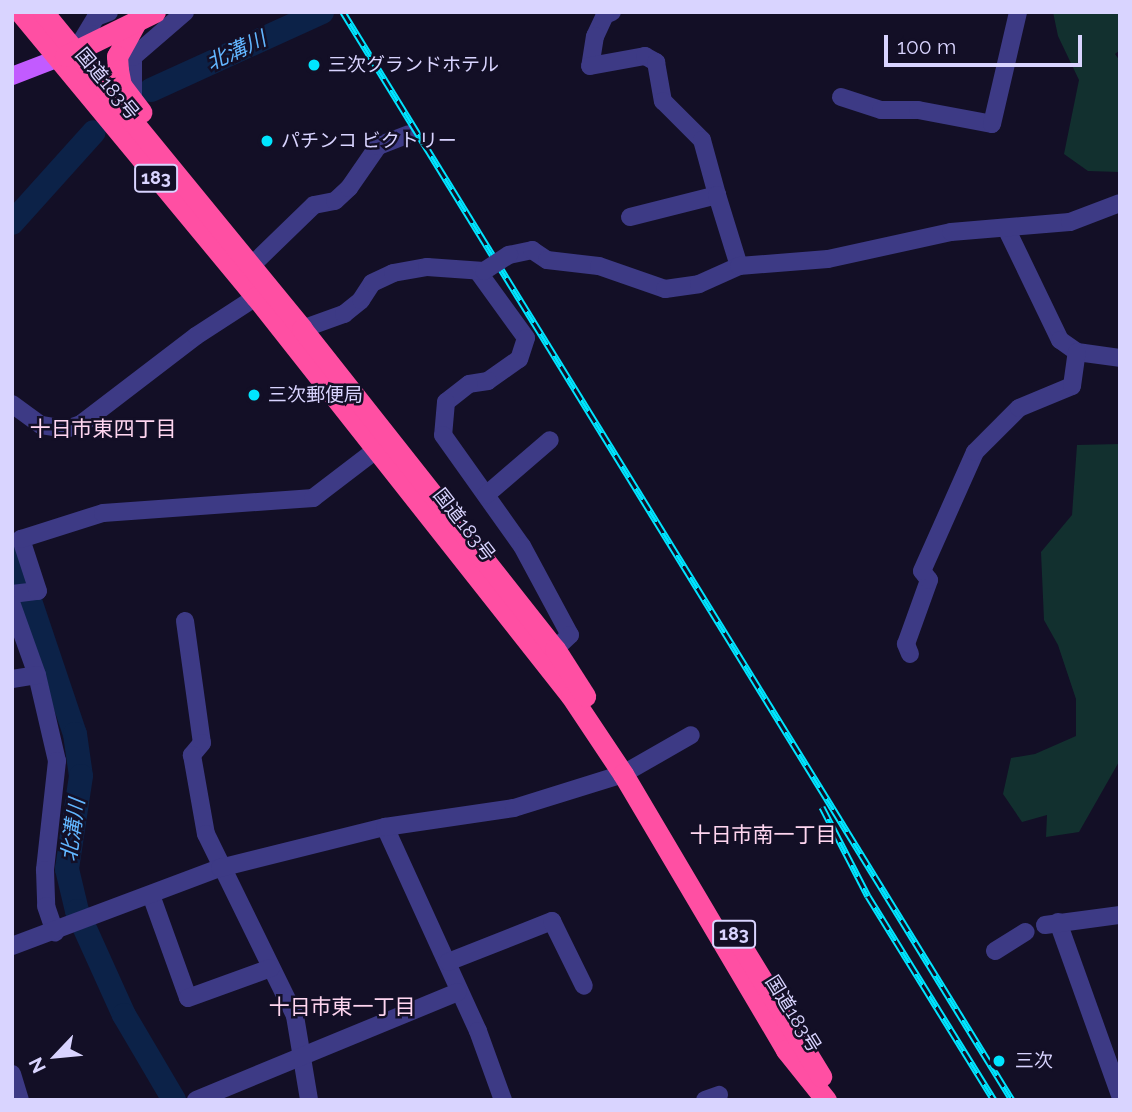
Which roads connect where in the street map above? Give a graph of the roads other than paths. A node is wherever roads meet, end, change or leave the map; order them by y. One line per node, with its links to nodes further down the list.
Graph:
1 (20, 12): 9 (highway, 国道183号 / 183)
2 (43, 12): 9 (highway, 国道183号 / 183)
3 (155, 12): 8 (highway)
4 (185, 12): 12 (street)
5 (612, 12): 15 (street)
6 (1018, 12): 11 (street)
7 (100, 14): 9 (street)
8 (135, 23): 9 (highway); 12 (highway)
9 (66, 56): 10 (main road); 14 (highway, 国道183号 / 183); 22 (highway, 国道183号 / 183)
10 (12, 76)
11 (841, 97)
12 (132, 100): 14 (highway)
13 (409, 134): 20 (street)
14 (162, 158): 20 (highway, 国道183号 / 183)
15 (717, 195): 17 (street); 19 (street)
16 (1120, 203): 18 (street)
17 (630, 217)
18 (1007, 230): 19 (street); 24 (street)
19 (739, 266): 21 (street, bridge)
20 (250, 267): 23 (highway, 国道183号 / 183)
21 (482, 272): 23 (street); 29 (street)
22 (256, 297): 23 (highway, 国道183号 / 183); 26 (street)
23 (296, 335): 28 (highway, 国道183号 / 183)
24 (1077, 352): 25 (street); 34 (street)
25 (1120, 358)
26 (12, 404)
27 (550, 440): 29 (street)
28 (382, 446): 30 (street); 33 (highway, 国道183号 / 183); 38 (highway, 国道183号 / 183)
29 (486, 495): 33 (street)
30 (12, 594)
31 (12, 605): 35 (street)
32 (185, 621): 40 (street)
33 (555, 649): 38 (highway, 国道183号 / 183)
34 (910, 654)
35 (37, 675): 36 (street); 43 (street)
36 (12, 679)
37 (691, 735): 38 (street)
38 (628, 772): 39 (street); 59 (highway, 国道183号 / 183); 60 (highway, 国道183号 / 183)
39 (385, 827): 40 (street); 47 (street)
40 (220, 868): 41 (street); 48 (street)
41 (151, 895): 43 (street); 48 (street)
42 (1120, 915): 51 (street)
43 (55, 932): 45 (street)
44 (1026, 932): 46 (street)
45 (12, 946)
46 (995, 951)
47 (448, 962): 49 (street); 50 (street)
48 (271, 968): 52 (street)
49 (584, 986)
50 (458, 992): 52 (street); 58 (street)
51 (1113, 1054): 54 (street)
52 (303, 1057): 56 (street); 57 (street)
53 (12, 1074): 55 (street)
54 (1120, 1095)
55 (20, 1100)
56 (196, 1100)
57 (309, 1100)
58 (503, 1100)
59 (826, 1100)
60 (832, 1100)

